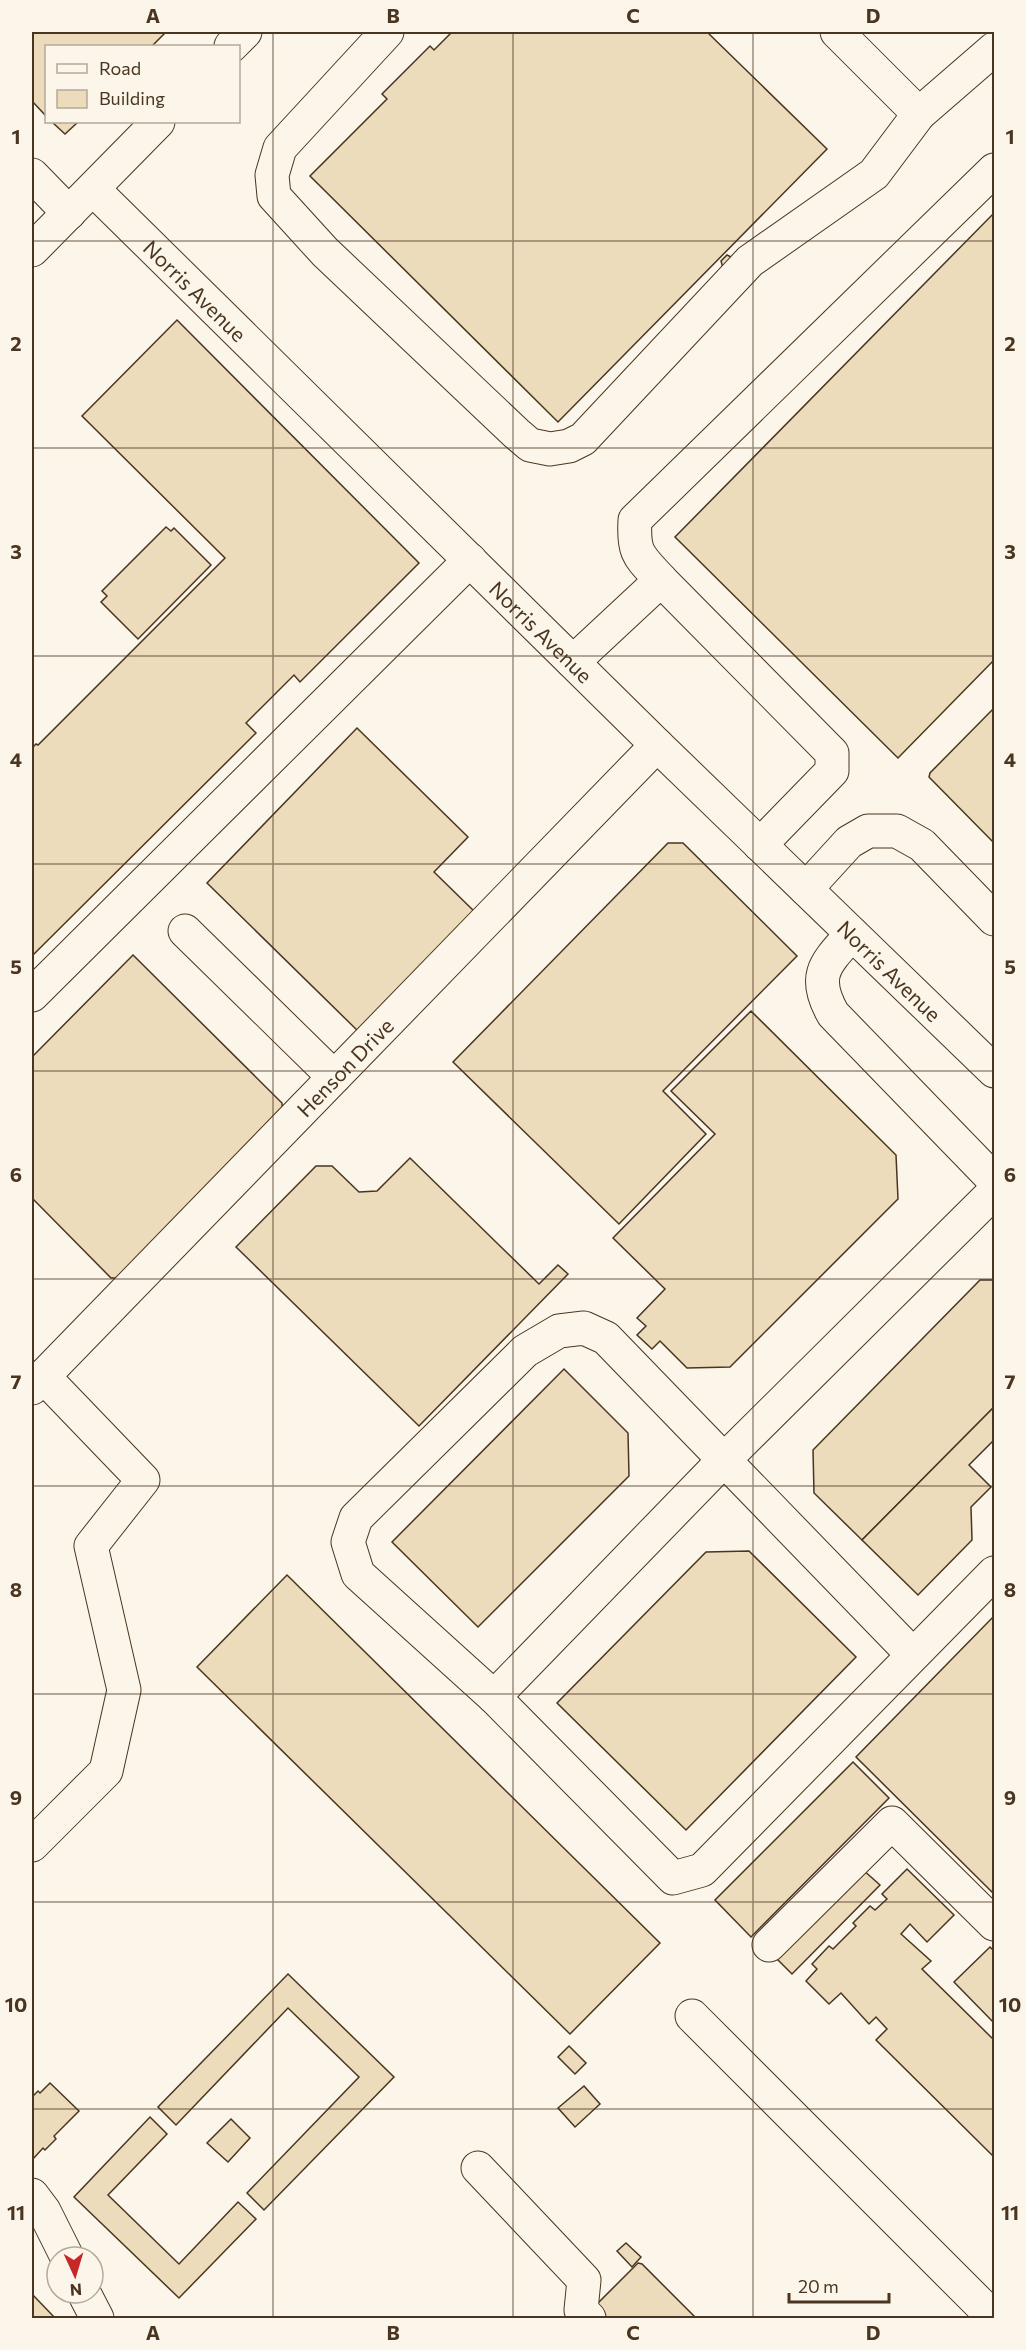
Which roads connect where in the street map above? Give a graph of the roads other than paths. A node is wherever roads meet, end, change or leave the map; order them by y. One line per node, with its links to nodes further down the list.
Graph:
1 (245, 32): 4 (street)
2 (387, 32): 6 (street)
3 (837, 32): 6 (street)
4 (232, 45)
5 (994, 50): 6 (street)
6 (919, 114)
7 (157, 123): 10 (street)
8 (994, 170): 14 (street)
9 (32, 176): 11 (street)
10 (93, 189): 11 (street); 13 (street, Norris Avenue)
11 (69, 213): 12 (street)
12 (32, 250)
13 (470, 560): 15 (street, Norris Avenue); 22 (street)
14 (661, 580): 15 (street); 17 (street)
15 (573, 662): 16 (street, Norris Avenue)
16 (657, 745): 17 (street, Norris Avenue); 24 (street, Henson Drive)
17 (760, 845): 18 (street, Norris Avenue)
18 (806, 889): 19 (street); 21 (street, Norris Avenue)
19 (994, 919)
20 (185, 931): 24 (street)
21 (852, 934): 23 (street, Norris Avenue); 25 (street)
22 (32, 995)
23 (994, 1071)
24 (334, 1077): 27 (street, Henson Drive)
25 (994, 1180)
26 (994, 1192): 28 (street)
27 (37, 1382): 32 (street)
28 (723, 1461): 30 (street); 31 (street); 31 (street)
29 (994, 1573): 30 (street)
30 (912, 1655): 31 (street)
31 (494, 1697)
32 (32, 1845)
33 (994, 1924): 34 (street)
34 (769, 1945)
35 (692, 2016): 40 (street)
36 (478, 2168): 42 (street)
37 (32, 2195): 38 (street)
38 (61, 2245)
39 (90, 2305): 41 (street)
40 (994, 2318)
41 (97, 2319)
42 (590, 2319)

